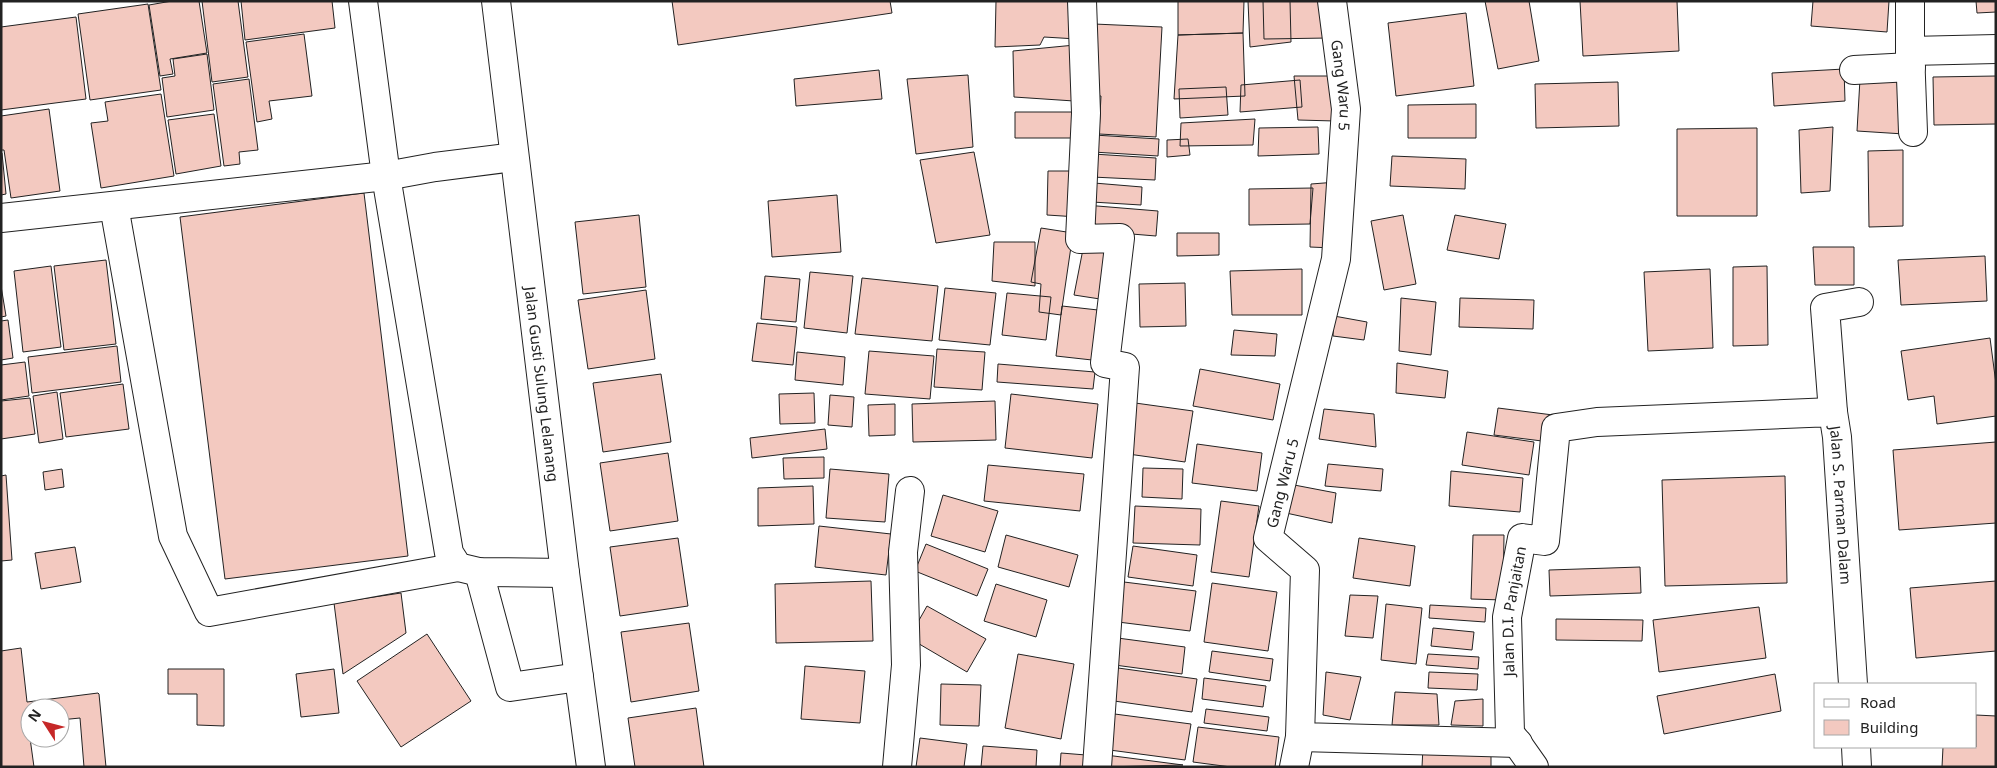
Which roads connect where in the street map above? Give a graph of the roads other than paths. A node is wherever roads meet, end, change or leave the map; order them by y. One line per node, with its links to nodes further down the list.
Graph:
1 (364, 1): 11 (street)
2 (496, 1): 10 (street, Jalan Gusti Sulung Lelanang)
3 (1082, 1): 27 (street)
4 (1332, 1): 22 (street, Gang Waru 5)
5 (1910, 1): 7 (street)
6 (1996, 49): 7 (street)
7 (1910, 59): 8 (street); 9 (street)
8 (1854, 70)
9 (1913, 132)
10 (514, 157): 11 (street); 19 (street, Jalan Gusti Sulung Lelanang)
11 (386, 176): 12 (street); 18 (street)
12 (114, 206): 13 (street); 18 (street)
13 (1, 218)
14 (1859, 302): 15 (street)
15 (1833, 412): 16 (street, Jalan S. Parman Dalam); 21 (street, Jalan S. Parman Dalam)
16 (1597, 422): 23 (street, Jalan D.I. Panjaitan)
17 (910, 491): 26 (street)
18 (469, 570): 19 (street); 20 (street)
19 (565, 573): 20 (street, Jalan Gusti Sulung Lelanang)
20 (579, 677): 25 (street, Jalan Gusti Sulung Lelanang)
21 (1853, 683)
22 (1300, 737): 23 (street); 28 (street)
23 (1518, 743): 29 (street, Jalan D.I. Panjaitan)
24 (1856, 748): 30 (street)
25 (591, 767)
26 (897, 767)
27 (1097, 767)
28 (1294, 767)
29 (1534, 767)
30 (1857, 767)

